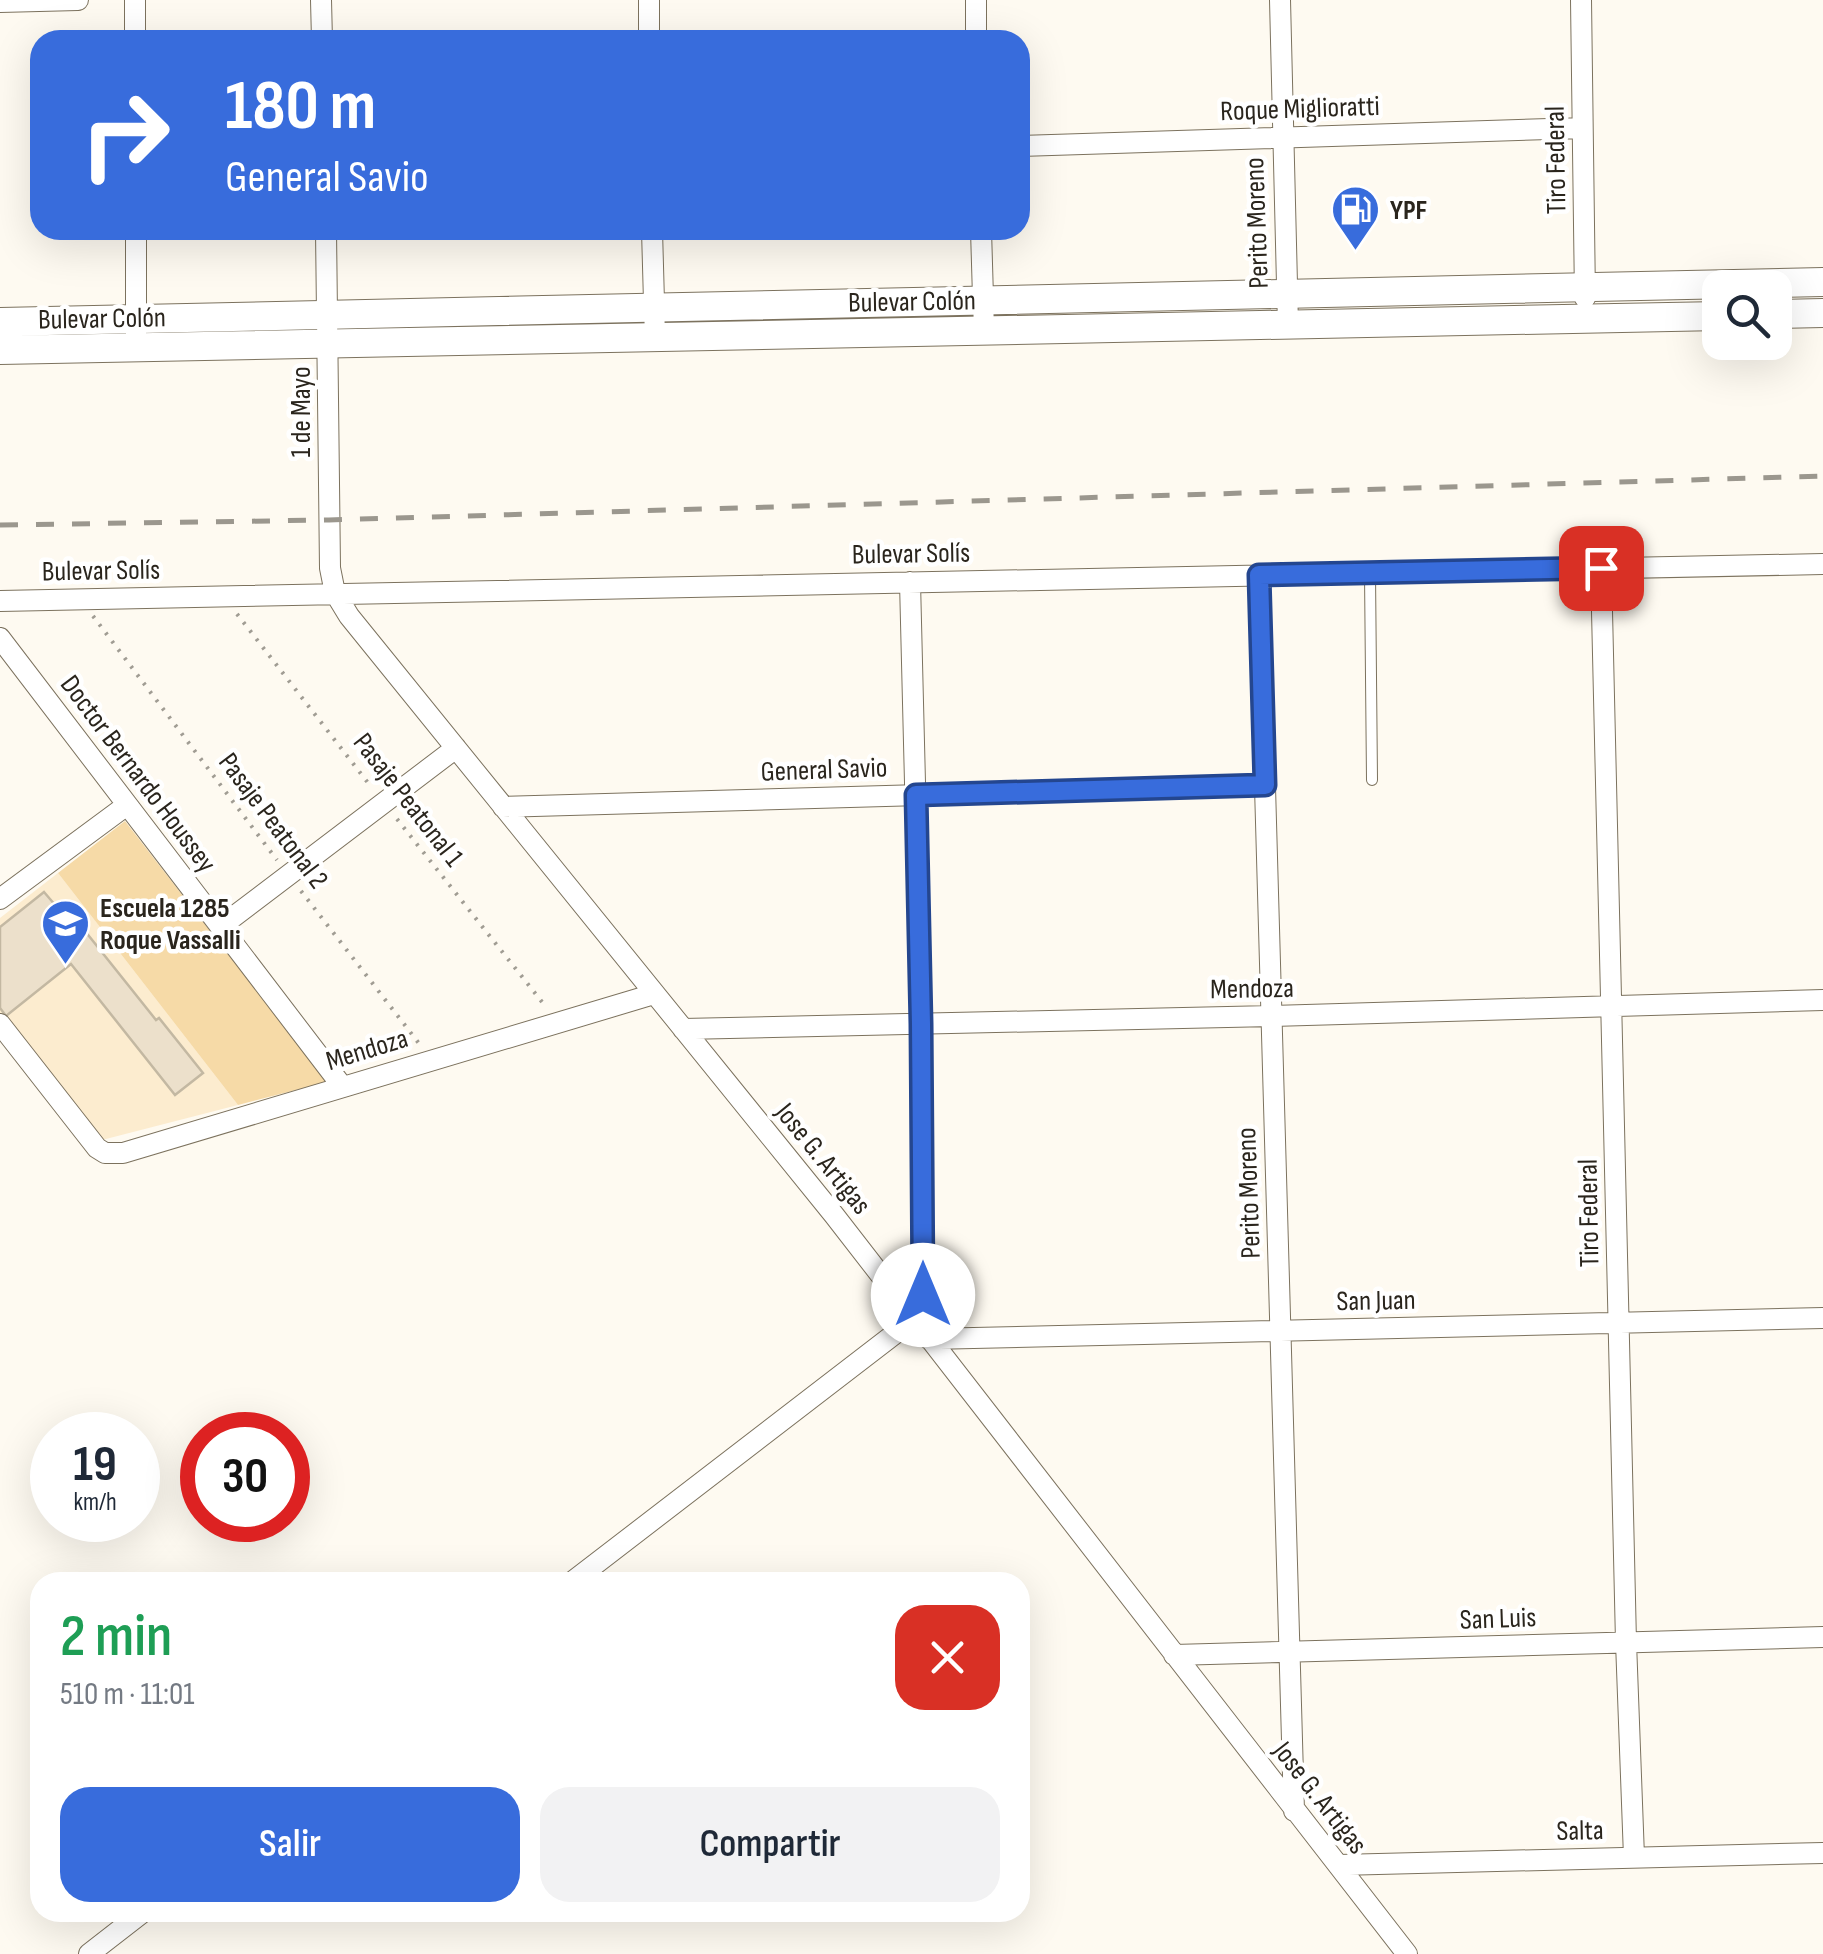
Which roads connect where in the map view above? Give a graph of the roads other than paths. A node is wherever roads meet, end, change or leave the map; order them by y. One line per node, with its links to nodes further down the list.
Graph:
1 (78, 0): 8 (street)
2 (135, 0): 9 (street)
3 (321, 0): 10 (street)
4 (649, 0): 11 (street)
5 (976, 0): 12 (street)
6 (1280, 0): 14 (street, Perito Moreno)
7 (1581, 0): 13 (street, Tiro Federal)
8 (0, 2)
9 (135, 30)
10 (322, 30)
11 (649, 30)
12 (976, 30)
13 (1582, 128): 14 (street, Roque Miglioratti); 23 (street, Tiro Federal)
14 (1282, 138): 15 (street, Roque Miglioratti); 25 (street, Perito Moreno)
15 (1030, 146)
16 (136, 240): 32 (street)
17 (326, 240): 29 (street, 1 de Mayo)
18 (652, 240): 27 (street)
19 (981, 240): 26 (street)
20 (1823, 282): 21 (main road, Bulevar Colón)
21 (1792, 283)
22 (1702, 285): 23 (main road, Bulevar Colón)
23 (1586, 288): 24 (main road, Bulevar Colón); 33 (street, Tiro Federal)
24 (1397, 292): 25 (main road, Bulevar Colón); 35 (lane)
25 (1287, 294): 26 (main road, Bulevar Colón); 36 (street, Perito Moreno)
26 (984, 300): 27 (main road, Bulevar Colón); 37 (street)
27 (654, 308): 29 (main road, Bulevar Colón); 38 (street)
28 (1823, 313): 30 (main road)
29 (328, 314): 32 (main road, Bulevar Colón); 39 (street, 1 de Mayo)
30 (1792, 314)
31 (1702, 316): 33 (main road, Bulevar Colón)
32 (137, 319): 34 (main road, Bulevar Colón); 40 (street)
33 (1585, 319): 35 (main road, Bulevar Colón)
34 (0, 322)
35 (1397, 322): 36 (main road, Bulevar Colón)
36 (1288, 325): 37 (main road, Bulevar Colón)
37 (984, 331): 38 (main road, Bulevar Colón)
38 (655, 338): 39 (main road, Bulevar Colón)
39 (328, 345): 40 (main road, Bulevar Colón); 47 (street, 1 de Mayo)
40 (136, 348): 41 (main road, Bulevar Colón)
41 (0, 350)
42 (1823, 564): 43 (street, Bulevar Solís)
43 (1601, 568): 44 (street, Bulevar Solís); 60 (street, Tiro Federal)
44 (1370, 573): 45 (street, Bulevar Solís); 51 (lane)
45 (1259, 575): 46 (street, Bulevar Solís); 52 (street, Perito Moreno)
46 (910, 582): 47 (street, Bulevar Solís); 53 (street)
47 (335, 594): 48 (street, Bulevar Solís); 50 (street, Jose G. Artigas)
48 (0, 601)
49 (0, 638): 54 (street, Doctor Bernardo Houssey)
50 (456, 748): 55 (street, Jose G. Artigas); 57 (street)
51 (1372, 780)
52 (1265, 785): 53 (street, General Savio); 61 (street, Perito Moreno)
53 (916, 795): 55 (street, General Savio); 63 (street)
54 (128, 805): 56 (street); 57 (street, Doctor Bernardo Houssey)
55 (503, 807): 58 (street, Jose G. Artigas)
56 (0, 899)
57 (220, 926): 65 (street, Doctor Bernardo Houssey)
58 (654, 994): 64 (street, Jose G. Artigas); 65 (street, Mendoza)
59 (1823, 1000): 60 (street, Mendoza)
60 (1611, 1007): 61 (street, Mendoza); 68 (street, Tiro Federal)
61 (1272, 1016): 63 (street, Mendoza); 69 (street, Perito Moreno)
62 (0, 1024): 65 (street, Mendoza)
63 (921, 1024): 64 (street, Mendoza); 67 (street)
64 (683, 1029): 67 (street, Jose G. Artigas)
65 (342, 1086)
66 (1823, 1318): 68 (street, San Juan)
67 (914, 1319): 70 (street, Jose G. Artigas); 71 (street)
68 (1619, 1323): 69 (street, San Juan); 73 (street, Tiro Federal)
69 (1281, 1331): 70 (street, San Juan); 74 (street, Perito Moreno)
70 (930, 1339): 75 (street, Jose G. Artigas)
71 (585, 1572)
72 (1823, 1636): 73 (street, San Luis)
73 (1626, 1642): 74 (street, San Luis); 78 (street, Tiro Federal)
74 (1290, 1653): 75 (street, San Luis); 76 (street, Perito Moreno)
75 (1174, 1655): 76 (street, Jose G. Artigas)
76 (1294, 1810): 79 (street, Jose G. Artigas)
77 (1823, 1854): 78 (street, Salta)
78 (1634, 1857): 79 (street, Salta)
79 (1338, 1865): 82 (street, Jose G. Artigas)
80 (130, 1922): 81 (street)
81 (89, 1954)
82 (1407, 1954)

